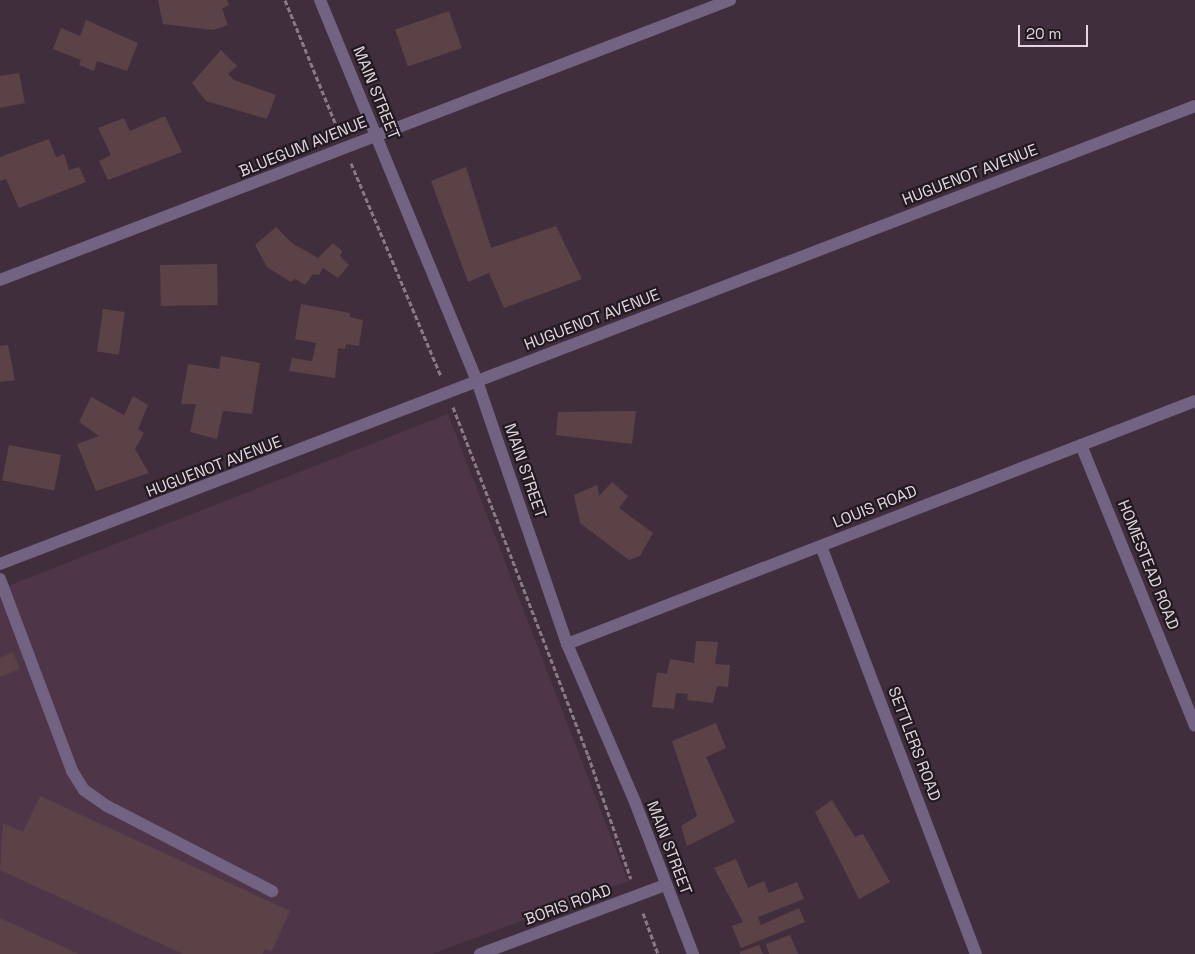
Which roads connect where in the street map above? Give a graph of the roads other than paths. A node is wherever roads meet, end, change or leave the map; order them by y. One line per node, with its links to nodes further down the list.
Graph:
1 (320, 0): 4 (street, MAIN STREET)
2 (730, 0): 4 (street, BLUEGUM AVENUE)
3 (1195, 106): 6 (street, HUGUENOT AVENUE)
4 (376, 135): 5 (street, BLUEGUM AVENUE); 6 (street, MAIN STREET)
5 (0, 280)
6 (477, 381): 10 (street, HUGUENOT AVENUE); 12 (street, MAIN STREET)
7 (1195, 400): 8 (street, LOUIS ROAD)
8 (1081, 445): 9 (street, LOUIS ROAD); 13 (street, HOMESTEAD ROAD)
9 (821, 546): 12 (street, LOUIS ROAD); 18 (street, SETTLERS ROAD)
10 (0, 564)
11 (0, 579): 15 (street)
12 (567, 644): 14 (street, MAIN STREET)
13 (1195, 726)
14 (666, 885): 16 (street, BORIS ROAD); 17 (street, MAIN STREET)
15 (272, 891)
16 (480, 954)
17 (693, 954)
18 (976, 954)

